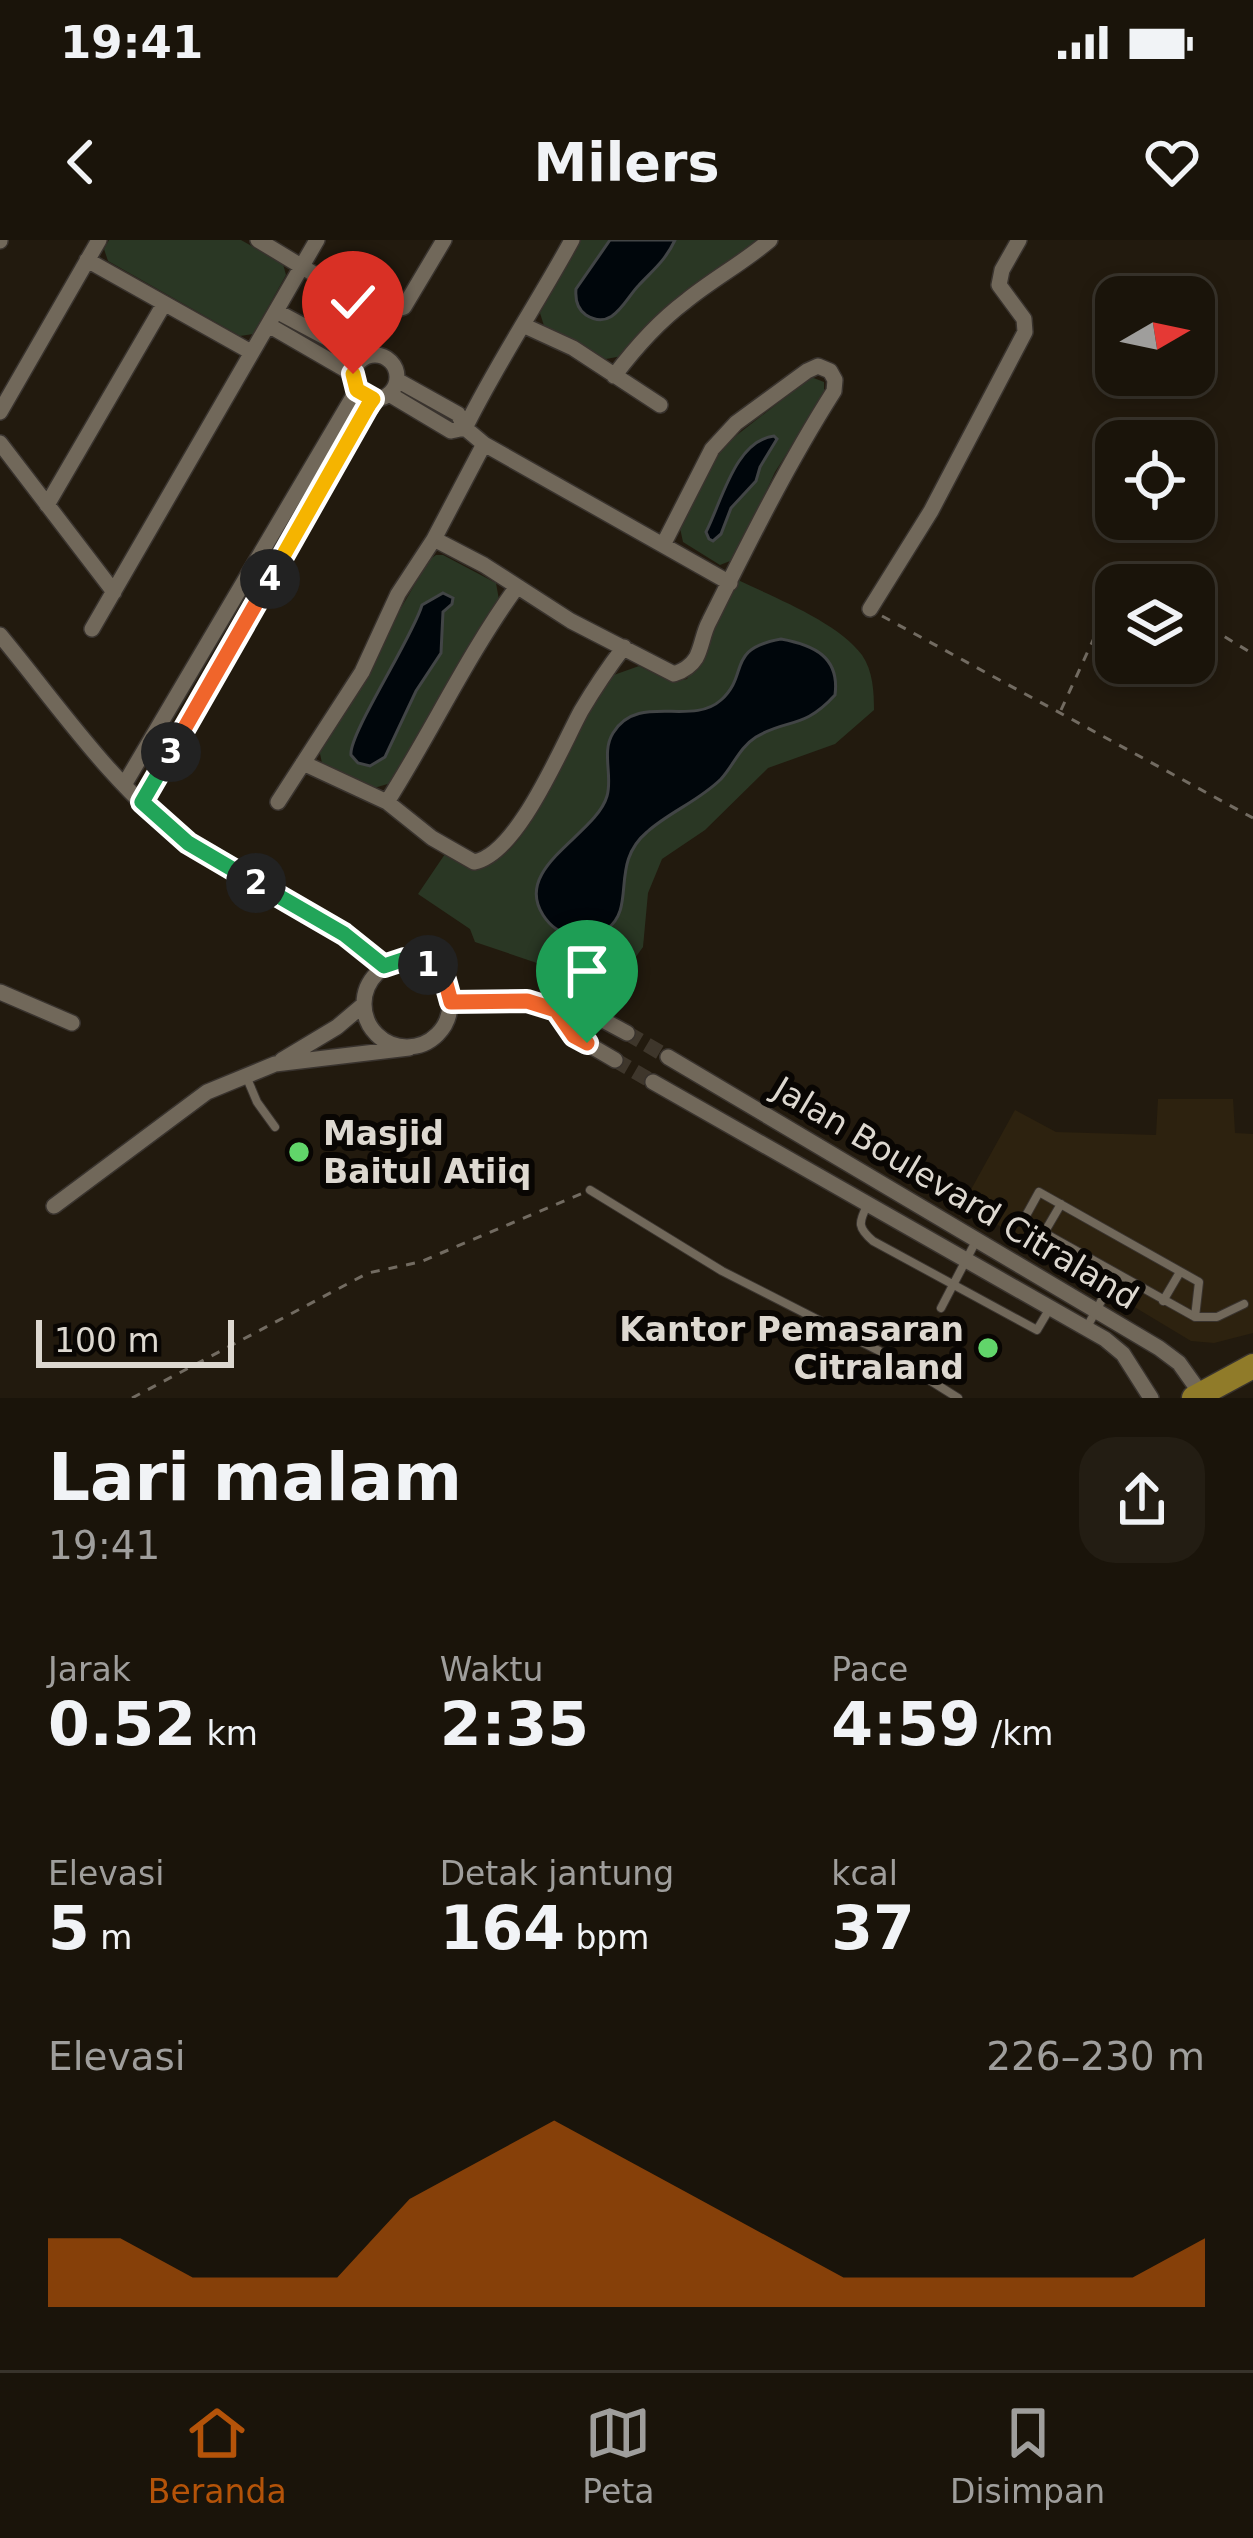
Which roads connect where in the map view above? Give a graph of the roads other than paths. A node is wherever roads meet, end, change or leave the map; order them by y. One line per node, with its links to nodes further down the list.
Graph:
1 (99, 240): 8 (street)
2 (258, 240): 9 (street)
3 (317, 240): 9 (street)
4 (444, 240): 9 (street)
5 (572, 240): 12 (street)
6 (770, 240): 15 (street)
7 (1018, 240): 28 (street)
8 (87, 260): 10 (street); 18 (street)
9 (302, 266): 11 (street)
10 (164, 304): 13 (street); 22 (street)
11 (273, 318): 13 (street); 14 (street); 16 (street)
12 (525, 326): 15 (street); 19 (street)
13 (251, 352): 27 (street)
14 (364, 358): 16 (street); 16 (street)
15 (614, 376): 17 (street)
16 (374, 387): 19 (street); 32 (street); 33 (street)
17 (659, 405)
18 (0, 412)
19 (465, 428): 21 (street)
20 (0, 442): 22 (street)
21 (484, 444): 23 (street); 24 (street)
22 (47, 505): 27 (street)
23 (434, 538): 26 (street); 34 (street)
24 (663, 544): 25 (street); 25 (street)
25 (730, 583): 31 (street)
26 (516, 587): 31 (street); 38 (street)
27 (114, 592): 29 (street)
28 (870, 609)
29 (92, 629)
30 (0, 636): 35 (street)
31 (624, 647): 38 (street)
32 (174, 701): 33 (street); 35 (street)
33 (194, 712): 36 (street)
34 (303, 763): 37 (street); 38 (street)
35 (124, 785): 36 (street)
36 (142, 802): 39 (street)
37 (278, 802)
38 (387, 802)
39 (384, 966): 41 (street); 42 (street)
40 (0, 992): 44 (street)
41 (451, 1002): 43 (street); 46 (street)
42 (363, 1005): 46 (street); 49 (street)
43 (556, 1010): 45 (street); 48 (street)
44 (72, 1023)
45 (627, 1033)
46 (409, 1048): 49 (street)
47 (668, 1058): 58 (street, Jalan Boulevard Citraland)
48 (616, 1060)
49 (275, 1064): 50 (street)
50 (246, 1074): 52 (lane); 56 (street)
51 (653, 1082): 54 (street, Jalan Boulevard Citraland)
52 (275, 1127)
53 (590, 1190): 72 (lane)
54 (868, 1204): 59 (street, Jalan Boulevard Citraland); 62 (lane)
55 (1061, 1204): 57 (lane); 57 (lane); 60 (lane)
56 (54, 1206)
57 (1044, 1233): 61 (lane)
58 (977, 1240): 59 (lane); 67 (street, Jalan Boulevard Citraland)
59 (966, 1260): 62 (lane); 65 (street, Jalan Boulevard Citraland)
60 (1180, 1272): 63 (lane); 68 (lane)
61 (1116, 1274): 63 (lane); 67 (lane)
62 (954, 1284): 65 (lane); 66 (lane)
63 (1163, 1301): 68 (lane)
64 (1244, 1304): 68 (lane)
65 (1050, 1307): 69 (street, Jalan Boulevard Citraland)
66 (941, 1308)
67 (1096, 1310): 69 (lane); 71 (street, Jalan Boulevard Citraland)
68 (1195, 1317)
69 (1086, 1328): 73 (street, Jalan Boulevard Citraland)
70 (1253, 1366): 71 (highway)
71 (1200, 1397)
72 (958, 1398)
73 (1151, 1398)

